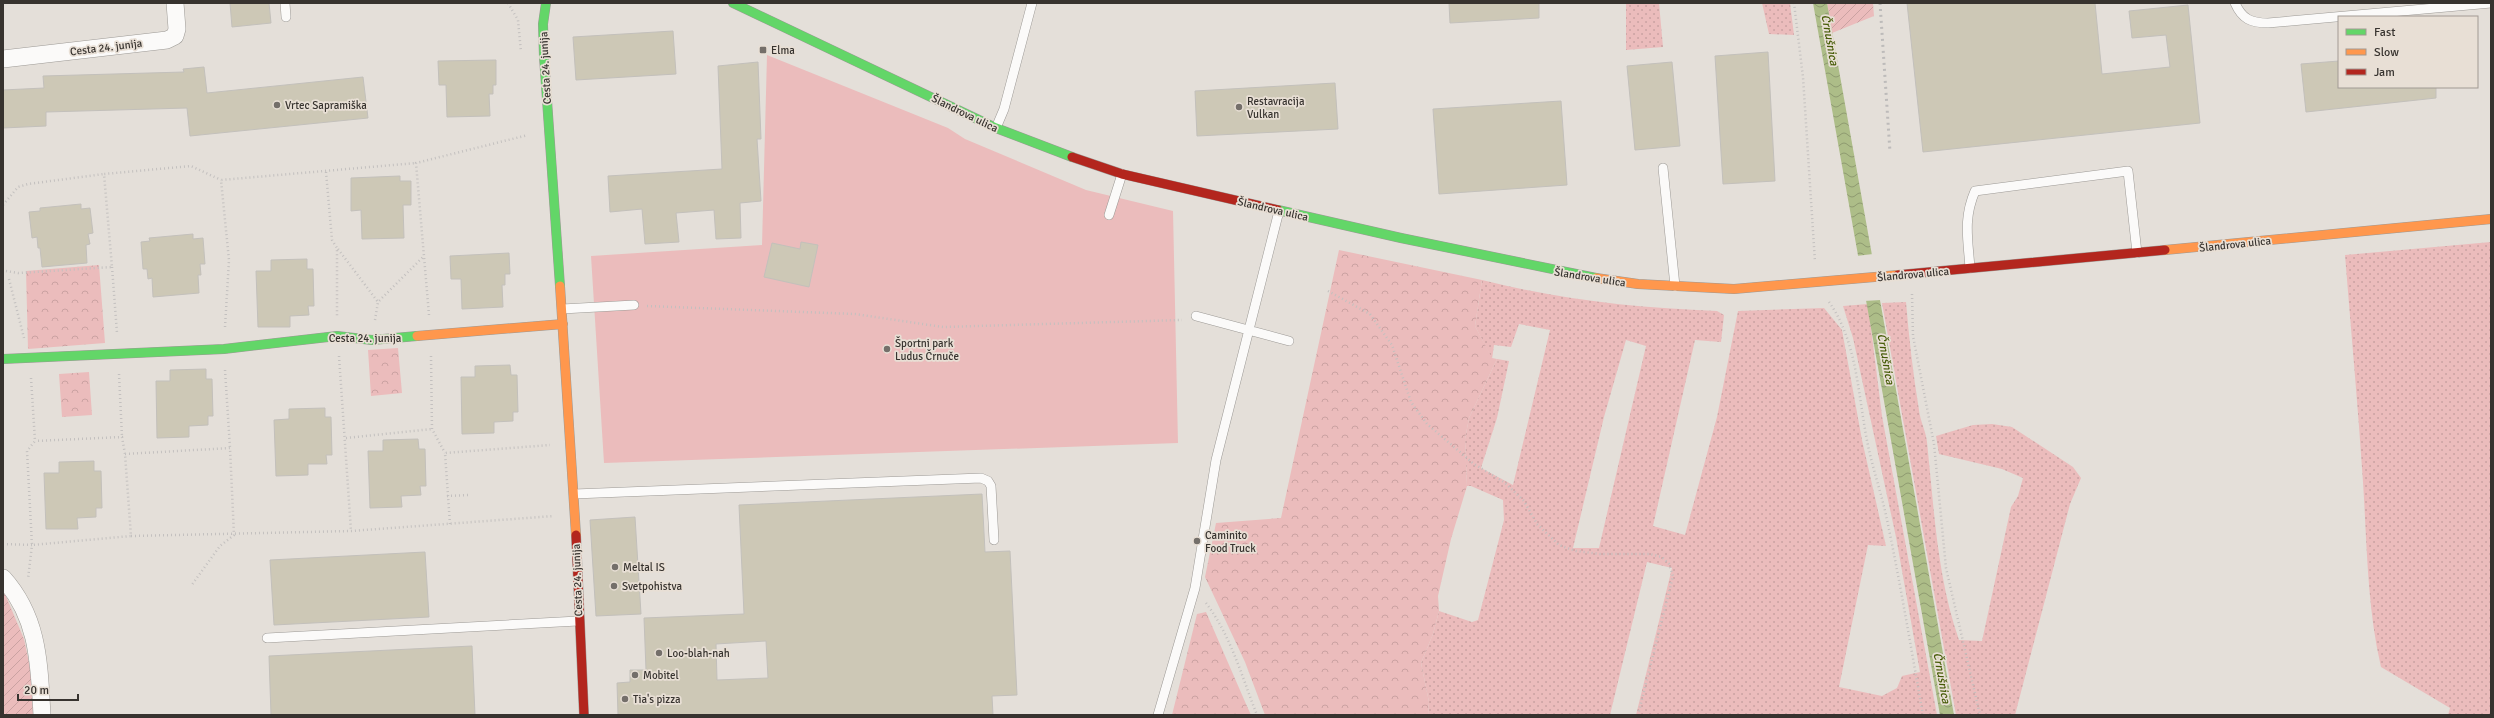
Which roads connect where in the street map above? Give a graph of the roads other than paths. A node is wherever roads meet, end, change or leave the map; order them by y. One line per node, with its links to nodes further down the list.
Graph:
1 (175, 3): 11 (street, Cesta 24. junija)
2 (285, 3): 9 (lane)
3 (546, 3): 22 (street, Cesta 24. junija)
4 (733, 3): 12 (street, Šlandrova ulica)
5 (1032, 3): 12 (lane)
6 (2235, 3): 10 (lane)
7 (2491, 3): 8 (lane)
8 (2346, 16)
9 (286, 17)
10 (2338, 17)
11 (3, 59)
12 (996, 128): 14 (street, Šlandrova ulica)
13 (1663, 168): 20 (lane)
14 (1122, 174): 15 (street, Šlandrova ulica); 16 (lane)
15 (1279, 210): 20 (street, Šlandrova ulica); 25 (lane)
16 (1109, 215)
17 (2491, 219): 18 (street, Šlandrova ulica)
18 (2137, 253): 19 (street, Šlandrova ulica); 19 (lane)
19 (1970, 268): 20 (street, Šlandrova ulica)
20 (1676, 286)
21 (634, 305): 22 (lane)
22 (562, 309): 24 (street, Cesta 24. junija)
23 (1196, 316): 25 (lane)
24 (563, 324): 27 (street, Cesta 24. junija); 28 (street, Cesta 24. junija)
25 (1250, 331): 26 (lane); 35 (lane)
26 (1289, 341)
27 (3, 359)
28 (574, 494): 29 (lane); 31 (street, Cesta 24. junija)
29 (994, 540)
30 (3, 578): 33 (street)
31 (578, 621): 32 (lane); 34 (street, Cesta 24. junija)
32 (267, 638)
33 (42, 715)
34 (584, 715)
35 (1158, 715)

